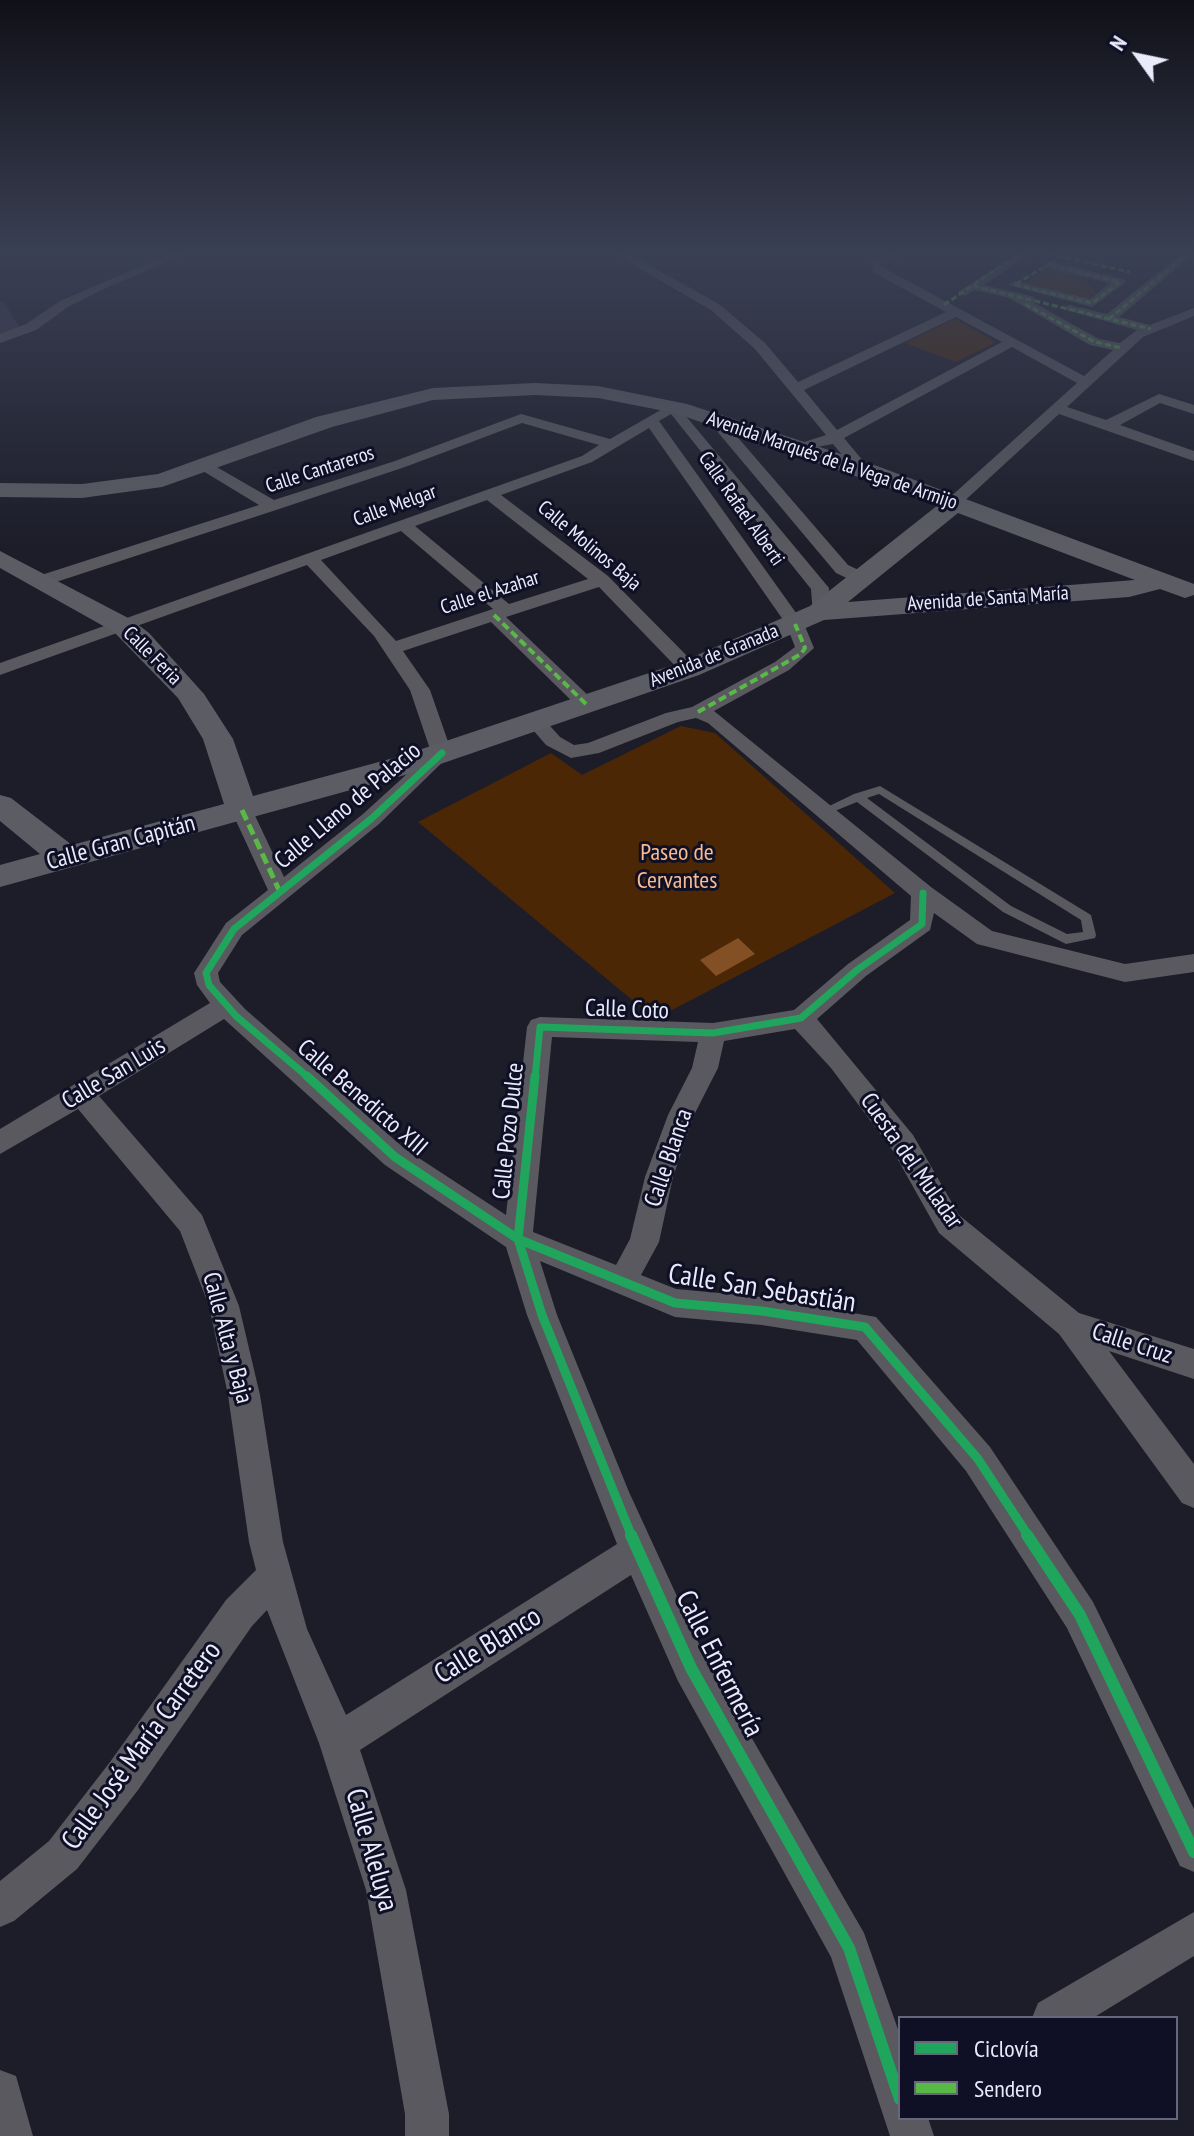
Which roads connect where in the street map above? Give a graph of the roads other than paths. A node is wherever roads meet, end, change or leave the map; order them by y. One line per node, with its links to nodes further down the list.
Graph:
1 (765, 352): 7 (street)
2 (867, 352): 7 (street)
3 (993, 352): 14 (street)
4 (1030, 352): 6 (street)
5 (1118, 352): 6 (street)
6 (1084, 381): 8 (street)
7 (797, 388): 14 (street)
8 (1054, 407): 13 (street); 22 (street)
9 (676, 408): 11 (street, Calle Melgar); 12 (street, Avenida Marqués de la Vega de Armijo); 18 (street, Avenida Marqués de la Vega de Armijo); 33 (street)
10 (1194, 410): 13 (street)
11 (651, 420): 15 (street, Calle Melgar); 33 (street, Calle Rafael Alberti)
12 (716, 421): 16 (street, Avenida Marqués de la Vega de Armijo); 27 (street)
13 (1109, 425): 17 (street)
14 (833, 434): 16 (street); 19 (street)
15 (611, 444): 21 (street, Calle Melgar); 23 (street, Calle Cantareros)
16 (800, 448): 19 (street, Avenida Marqués de la Vega de Armijo)
17 (1194, 456)
18 (203, 465): 20 (street, Avenida Marqués de la Vega de Armijo); 23 (street)
19 (861, 468): 22 (street, Avenida Marqués de la Vega de Armijo)
20 (0, 490)
21 (491, 495): 24 (street, Calle Melgar); 28 (street, Calle Molinos Baja)
22 (955, 503): 27 (street, Avenida de Granada); 30 (street, Avenida Marqués de la Vega de Armijo)
23 (273, 506): 29 (street, Calle Cantareros)
24 (405, 526): 26 (street, Calle Melgar); 32 (street)
25 (0, 558): 29 (street, Calle Feria)
26 (312, 560): 34 (street, Calle Melgar); 35 (street)
27 (861, 578): 33 (street, Avenida de Granada)
28 (602, 580): 32 (street, Calle el Azahar); 37 (street, Calle Molinos Baja)
29 (41, 581): 34 (street, Calle Feria)
30 (1158, 583): 31 (street, Avenida Marqués de la Vega de Armijo); 33 (street, Avenida de Santa María)
31 (1191, 591)
32 (500, 613): 35 (street, Calle el Azahar); 38 (street)
33 (807, 618): 37 (street, Avenida de Granada); 39 (street)
34 (123, 626): 36 (street, Calle Melgar); 44 (street, Calle Feria)
35 (392, 648): 41 (street)
36 (0, 669)
37 (689, 669): 38 (street, Avenida de Granada)
38 (586, 704): 40 (street, Avenida de Granada)
39 (698, 712): 40 (street); 45 (street)
40 (536, 722): 41 (street, Avenida de Granada)
41 (442, 753): 44 (street, Calle Llano de Palacio); 48 (street, Calle Llano de Palacio)
42 (858, 797): 42 (lane); 45 (lane)
43 (0, 805): 46 (street)
44 (242, 810): 46 (street, Calle Gran Capitán); 48 (street)
45 (825, 811): 49 (street)
46 (67, 858): 47 (street, Calle Gran Capitán)
47 (0, 876)
48 (279, 890): 51 (street, Calle Llano de Palacio)
49 (923, 893): 50 (street); 52 (street)
50 (1194, 963)
51 (228, 1004): 55 (street, Calle San Luis); 57 (street, Calle Benedicto XIII)
52 (801, 1018): 54 (street); 59 (street, Cuesta del Muladar)
53 (540, 1027): 54 (street, Calle Coto); 57 (street, Calle Pozo Dulce)
54 (713, 1033): 58 (street, Calle Blanca)
55 (81, 1094): 56 (street, Calle San Luis); 63 (street, Calle Alta y Baja)
56 (0, 1143)
57 (518, 1239): 58 (street, Calle San Sebastián); 62 (street, Calle Enfermería)
58 (622, 1282): 65 (street, Calle San Sebastián)
59 (1070, 1324): 60 (street, Calle Cruz); 61 (street)
60 (1194, 1364)
61 (1194, 1491)
62 (638, 1551): 64 (street, Calle Blanco); 70 (street, Calle Enfermería)
63 (275, 1576): 64 (street, Calle Aleluya); 66 (street, Calle José María Carretero)
64 (338, 1742): 72 (street, Calle Aleluya)
65 (1194, 1852)
66 (0, 1907)
67 (1194, 1933): 68 (street)
68 (1056, 2016)
69 (0, 2092): 71 (street)
70 (898, 2093)
71 (11, 2136)
72 (427, 2136)

